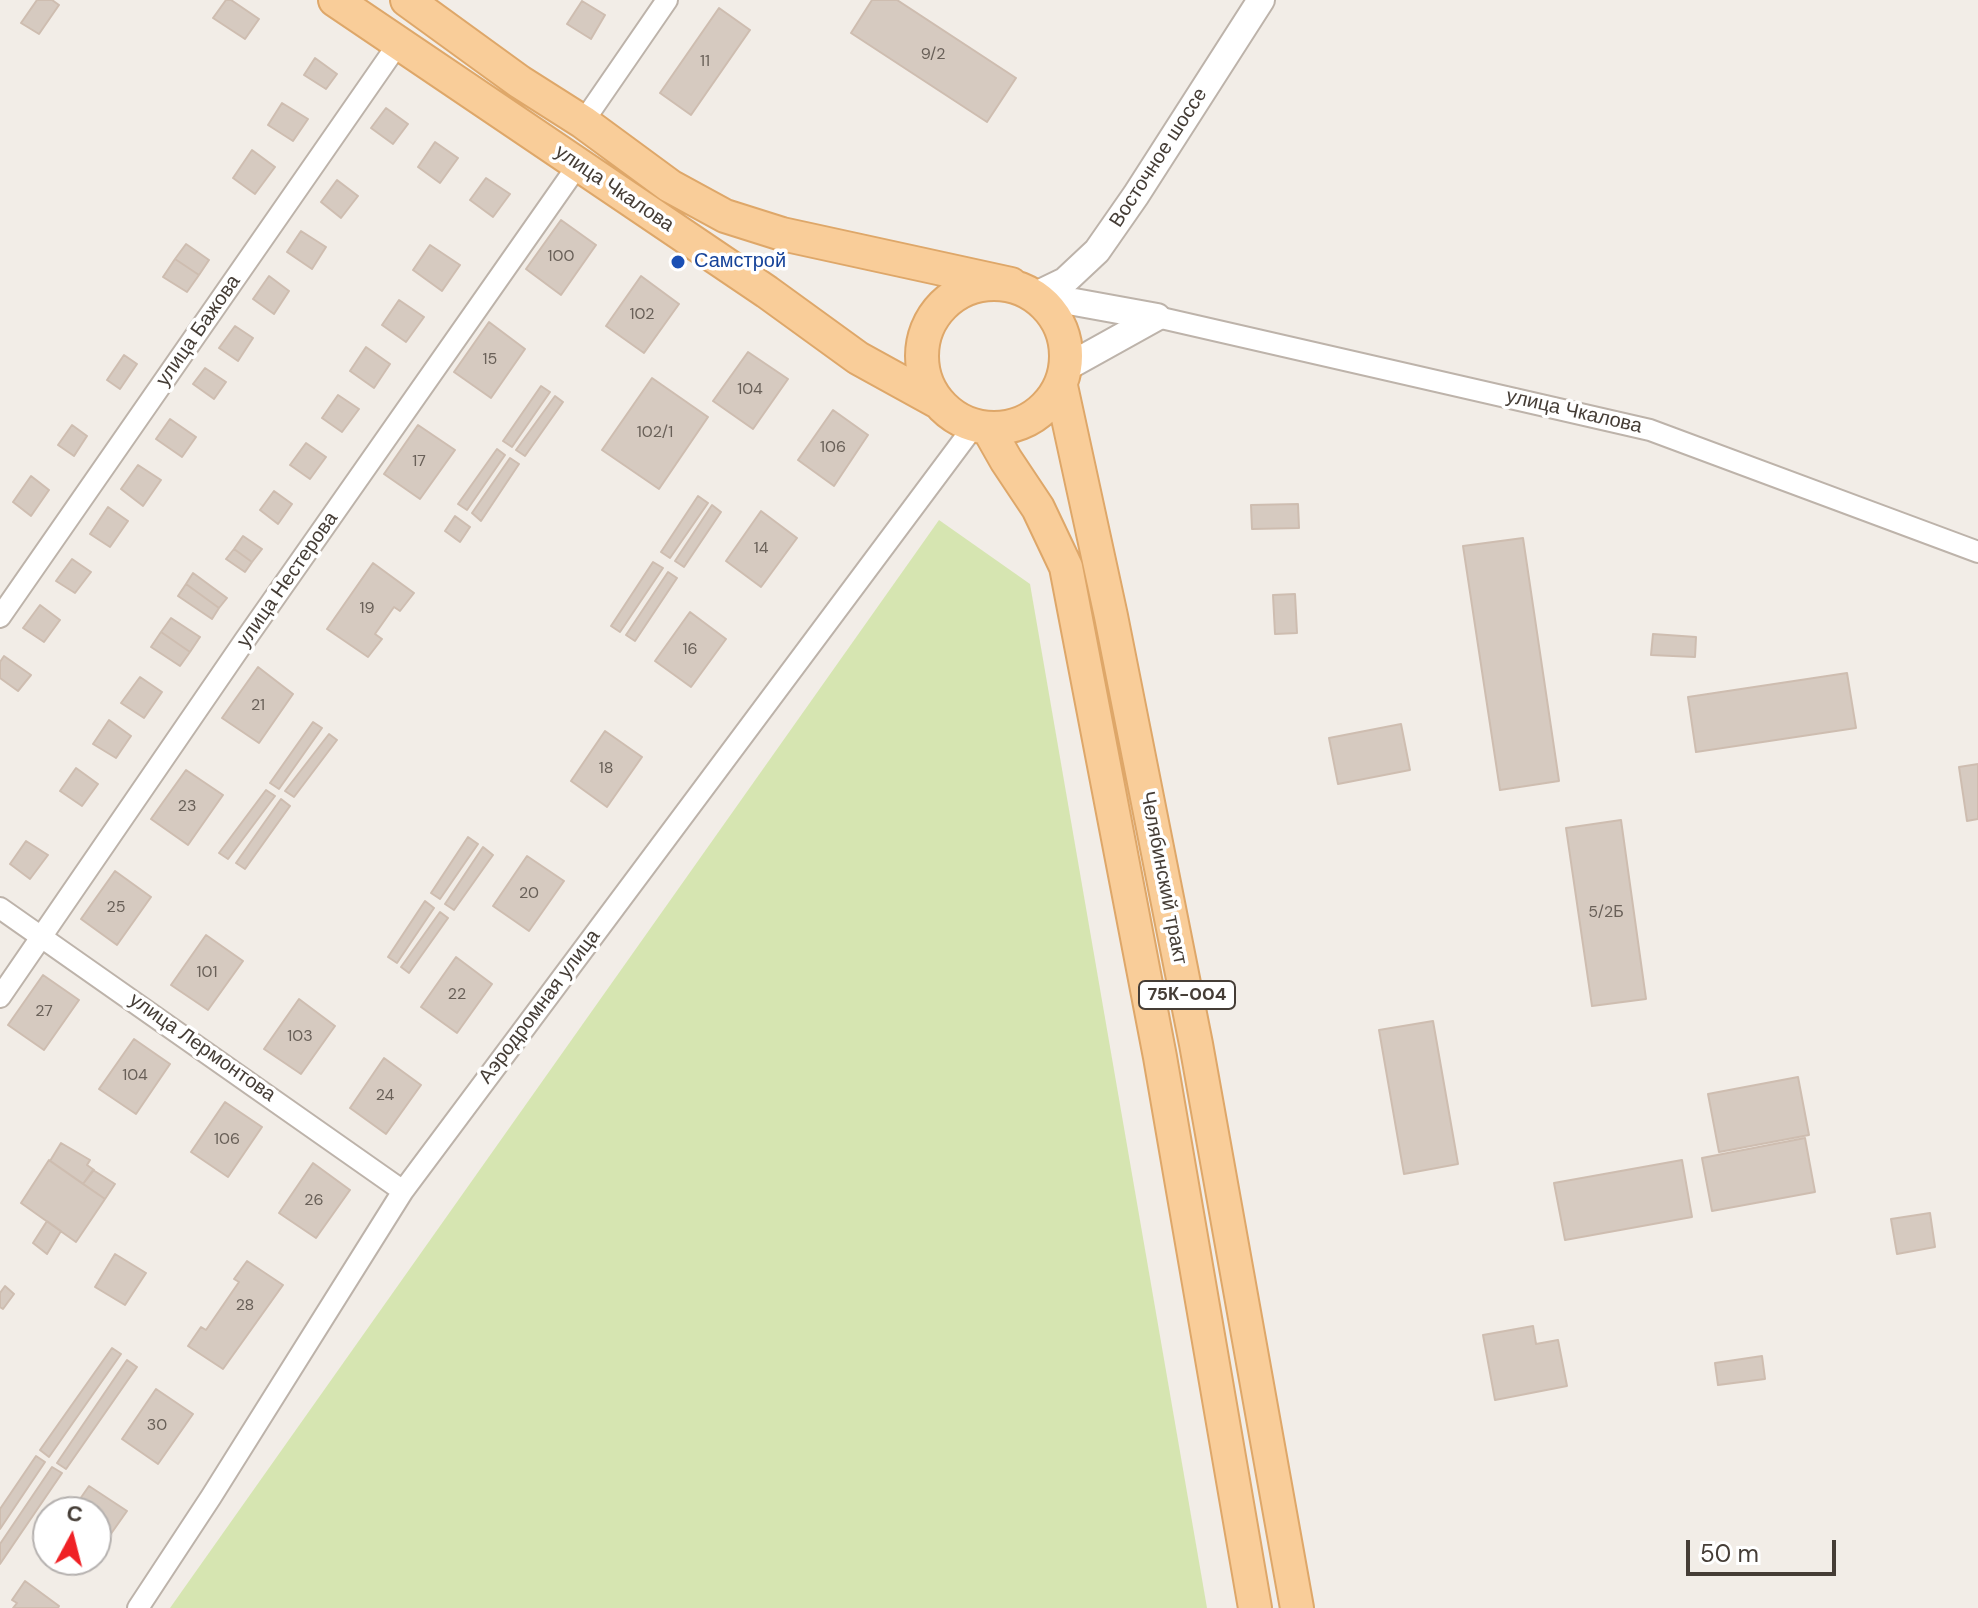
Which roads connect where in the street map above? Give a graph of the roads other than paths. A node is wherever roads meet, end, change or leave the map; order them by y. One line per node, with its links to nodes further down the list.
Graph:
1 (335, 0): 5 (main road, улица Чкалова)
2 (407, 0): 6 (main road, улица Чкалова)
3 (667, 0): 6 (street)
4 (1261, 0): 8 (street, Восточное шоссе)
5 (398, 44): 7 (main road, улица Чкалова); 14 (street, улица Бажова)
6 (583, 122): 8 (main road, улица Чкалова)
7 (578, 165): 11 (main road, улица Чкалова); 16 (street, улица Нестерова)
8 (1023, 290): 9 (street); 10 (main road); 11 (main road)
9 (1157, 317): 10 (street); 13 (street, улица Чкалова)
10 (1064, 376): 12 (main road); 21 (main road, Челябинский тракт / 75К-004)
11 (936, 401): 12 (main road)
12 (982, 428): 18 (street, Аэродромная улица); 20 (main road, Челябинский тракт / 75К-004)
13 (1978, 552)
14 (0, 617)
15 (0, 908): 16 (street, улица Лермонтова)
16 (42, 937): 17 (street, улица Нестерова); 18 (street, улица Лермонтова)
17 (0, 997)
18 (403, 1191): 19 (street, Аэродромная улица)
19 (138, 1608)
20 (1255, 1608)
21 (1297, 1608)

